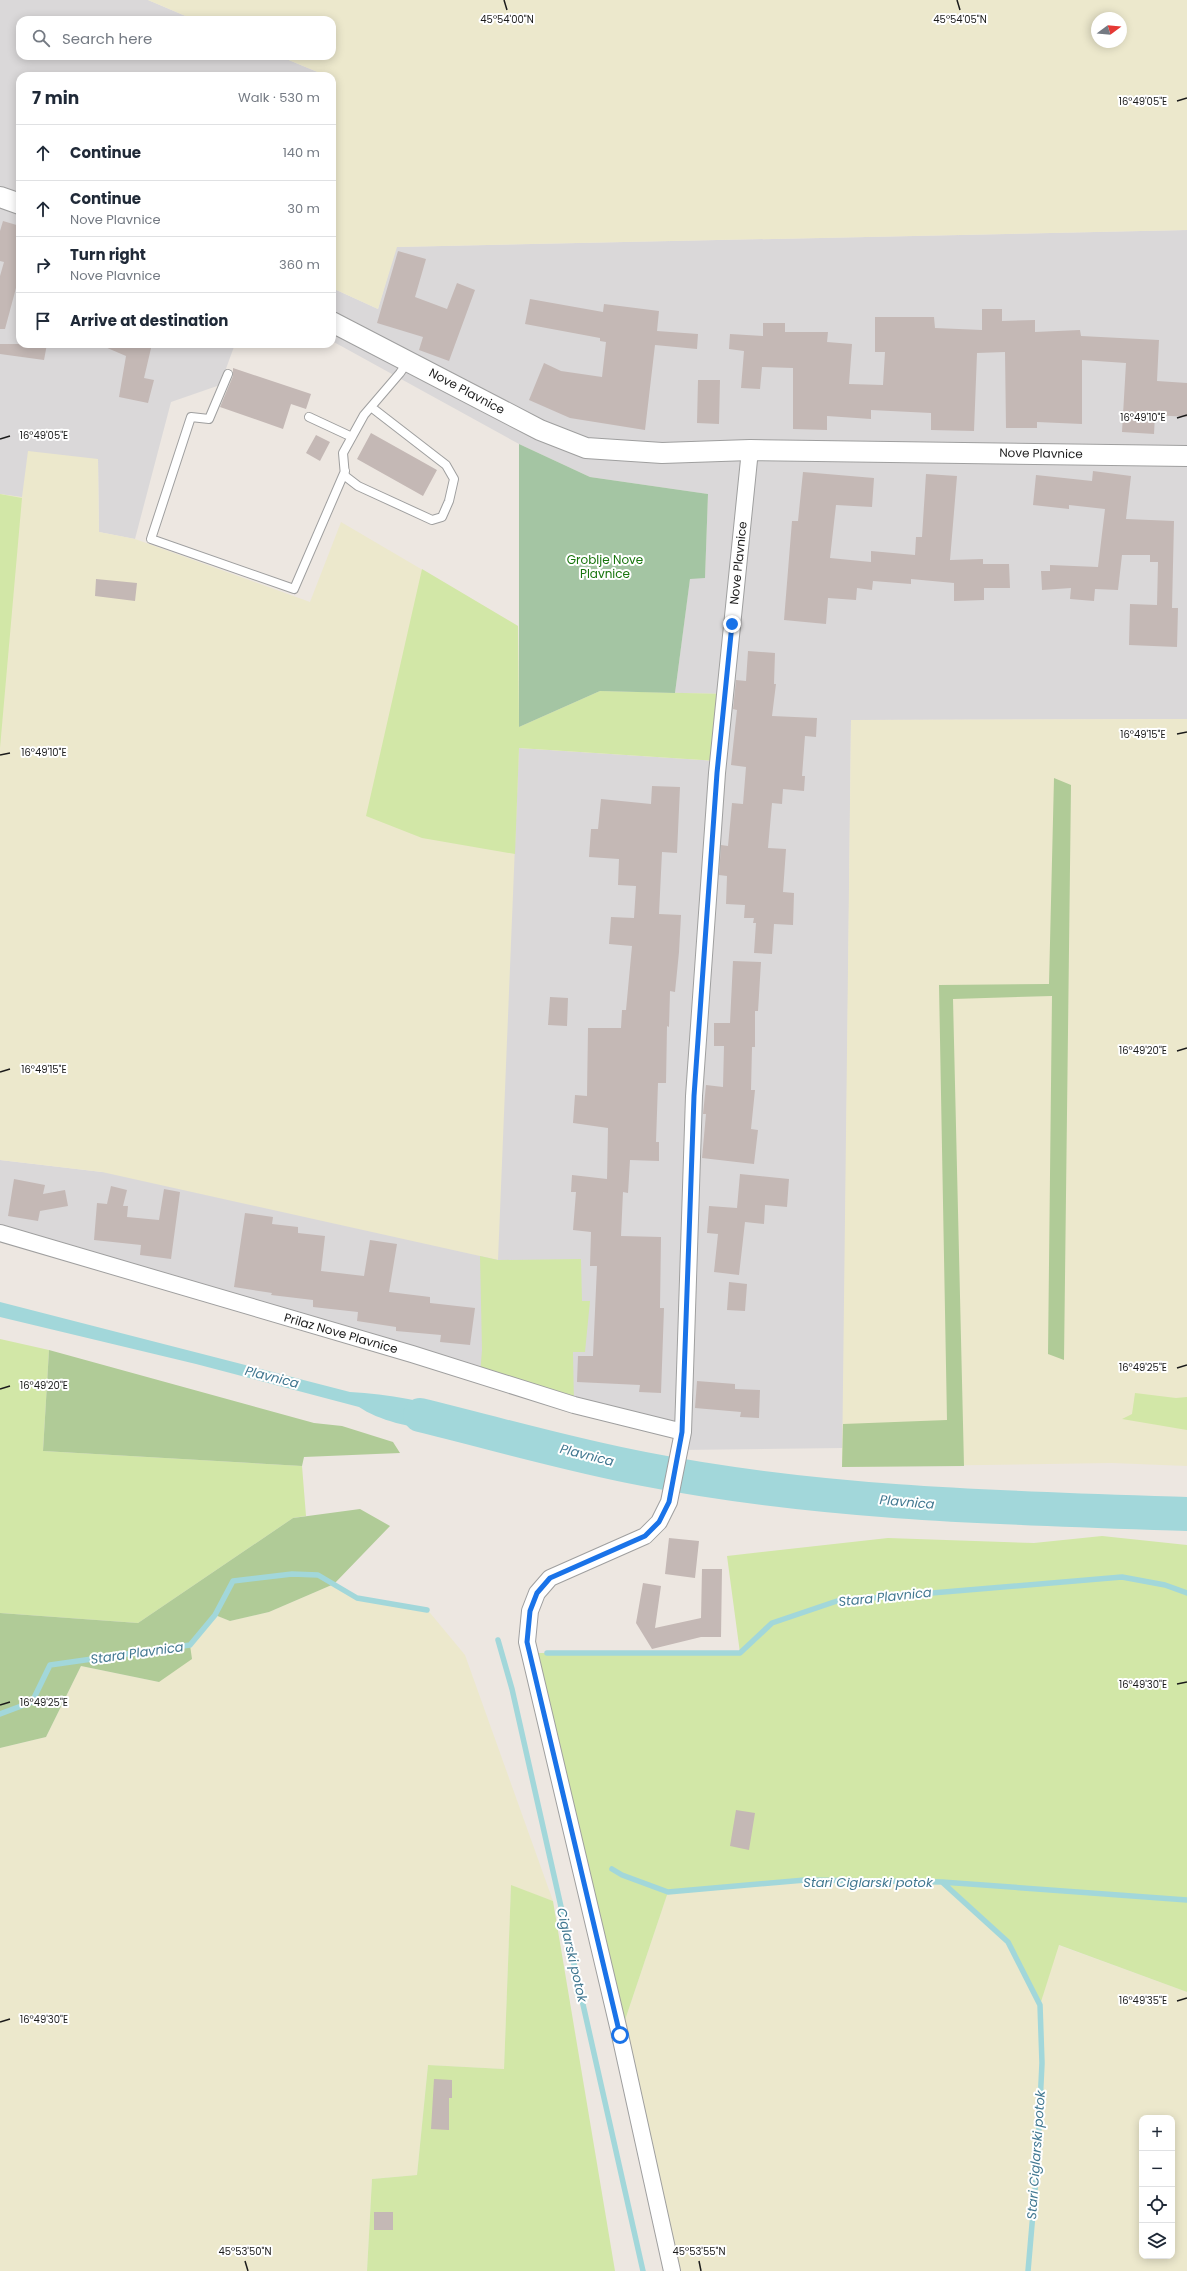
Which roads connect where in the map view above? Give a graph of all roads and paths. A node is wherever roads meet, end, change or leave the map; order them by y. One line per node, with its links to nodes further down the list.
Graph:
1 (0, 197): 2 (street)
2 (16, 203)
3 (336, 324): 4 (street, Nove Plavnice)
4 (408, 360): 6 (lane); 9 (street, Nove Plavnice)
5 (228, 374): 11 (lane)
6 (371, 407): 8 (lane); 11 (lane)
7 (309, 417): 8 (lane)
8 (352, 437): 11 (lane)
9 (750, 450): 10 (street, Nove Plavnice); 13 (street, Nove Plavnice)
10 (1187, 456)
11 (345, 471)
12 (0, 1233): 13 (street, Prilaz Nove Plavnice)
13 (682, 1432): 14 (street, Nove Plavnice)
14 (672, 2271)

